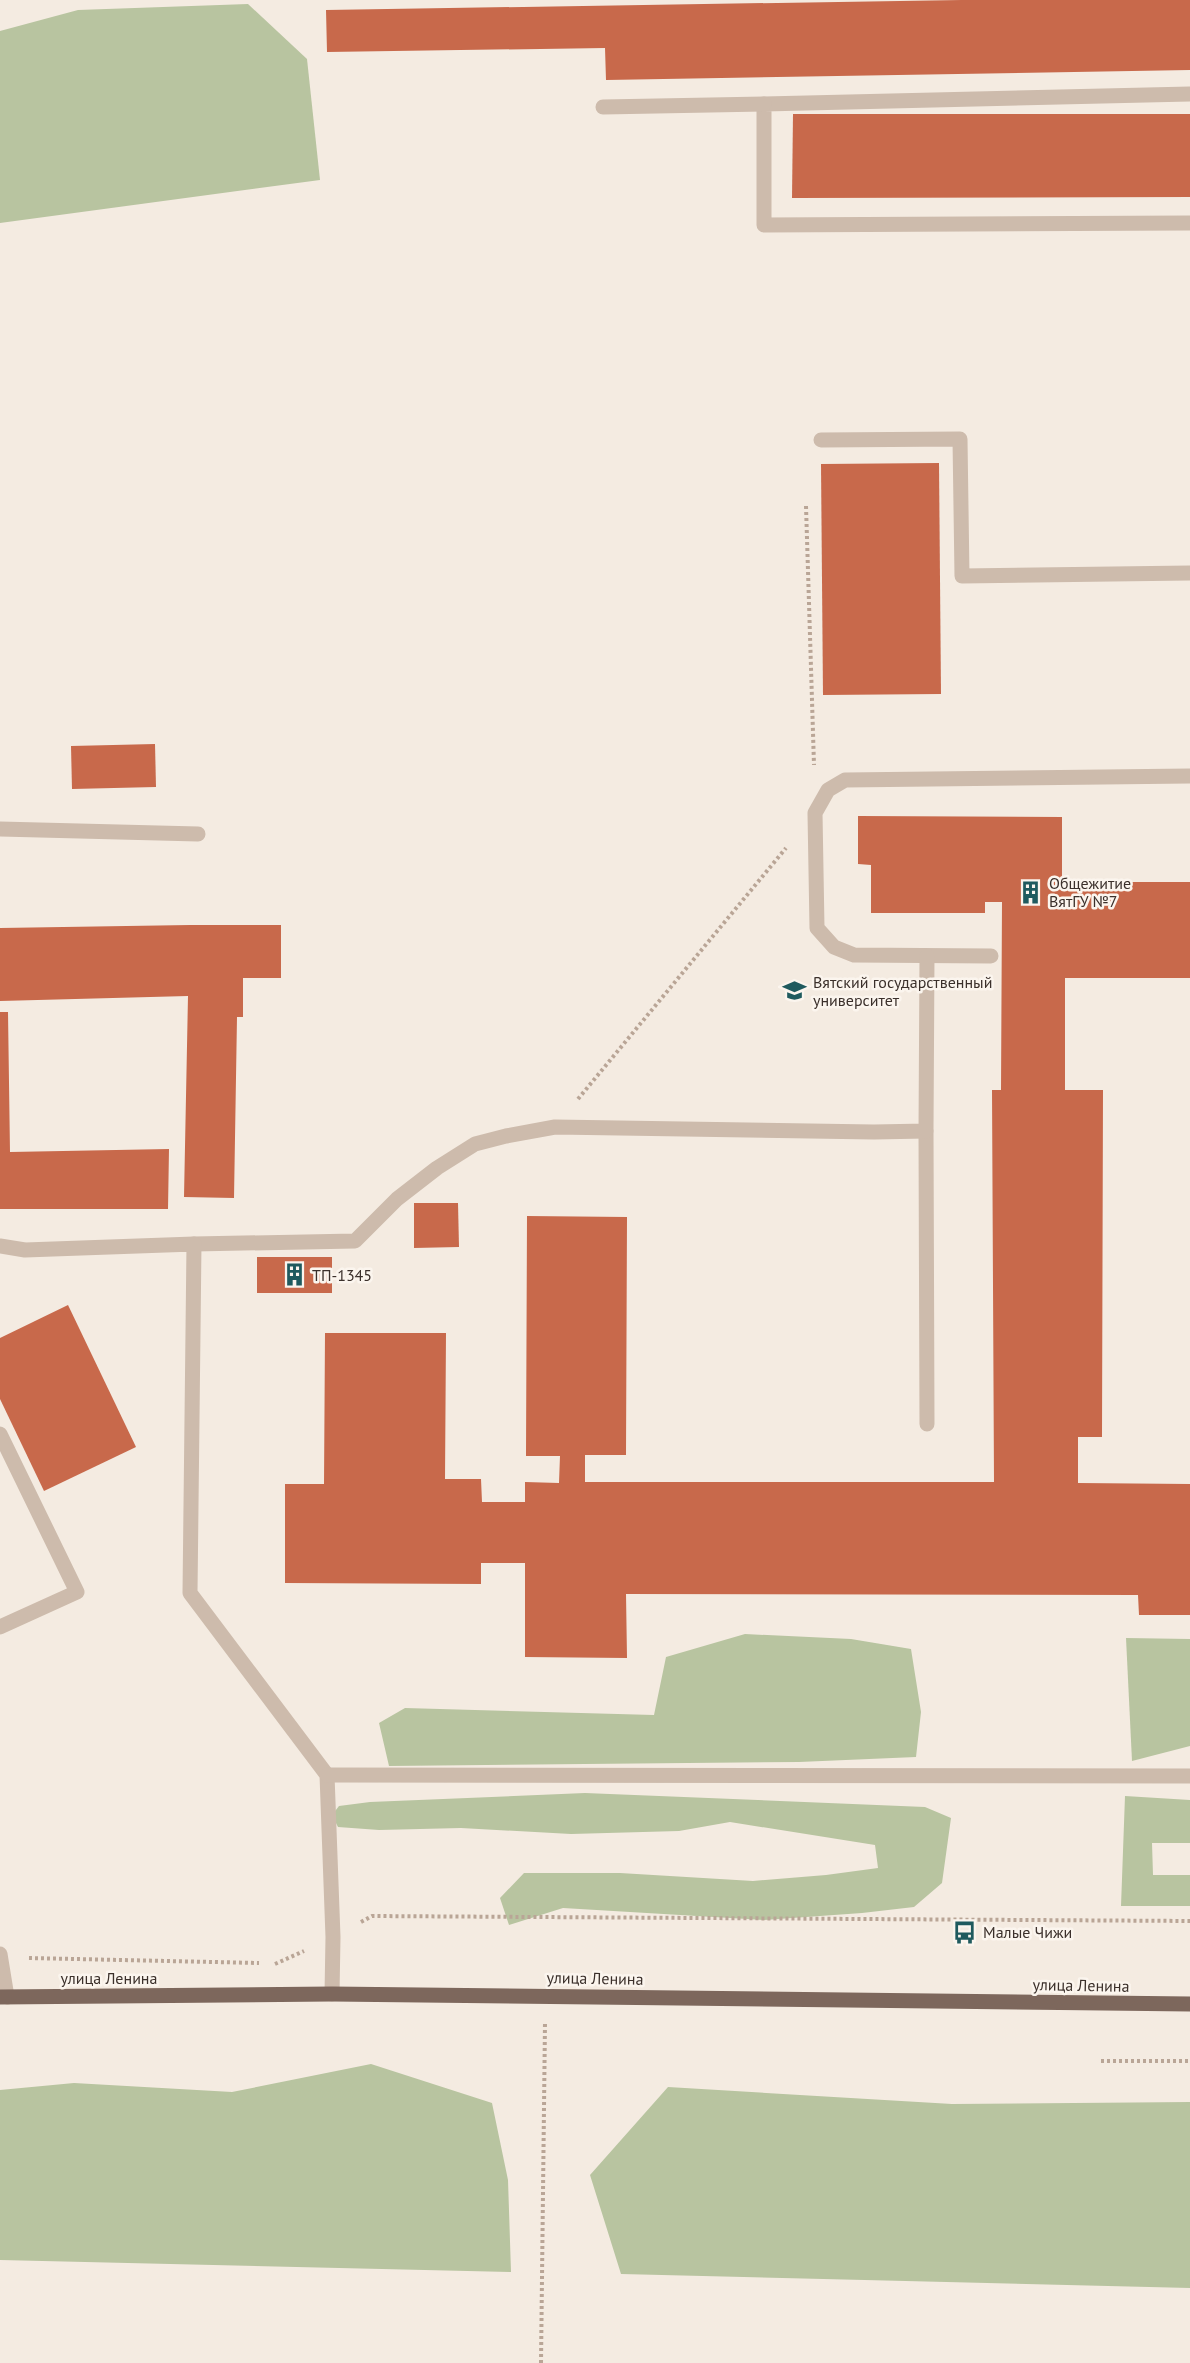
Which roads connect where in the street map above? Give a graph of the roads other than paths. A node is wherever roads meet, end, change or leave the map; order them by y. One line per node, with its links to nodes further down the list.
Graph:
1 (1190, 94): 2 (street)
2 (764, 104): 3 (street); 4 (street)
3 (603, 107)
4 (1190, 224)
5 (821, 440): 6 (street)
6 (1190, 573)
7 (1190, 776): 10 (street)
8 (0, 829): 9 (street)
9 (198, 834)
10 (927, 956): 11 (street); 12 (street)
11 (991, 956)
12 (926, 1131): 13 (street); 15 (street)
13 (194, 1244): 14 (street); 18 (street)
14 (0, 1246)
15 (927, 1424)
16 (0, 1434): 17 (street)
17 (0, 1627)
18 (327, 1775): 19 (street); 21 (street)
19 (1190, 1776)
20 (0, 1956): 22 (street)
21 (332, 1994): 22 (main road, улица Ленина); 23 (main road, улица Ленина)
22 (4, 1997)
23 (1190, 2004)

